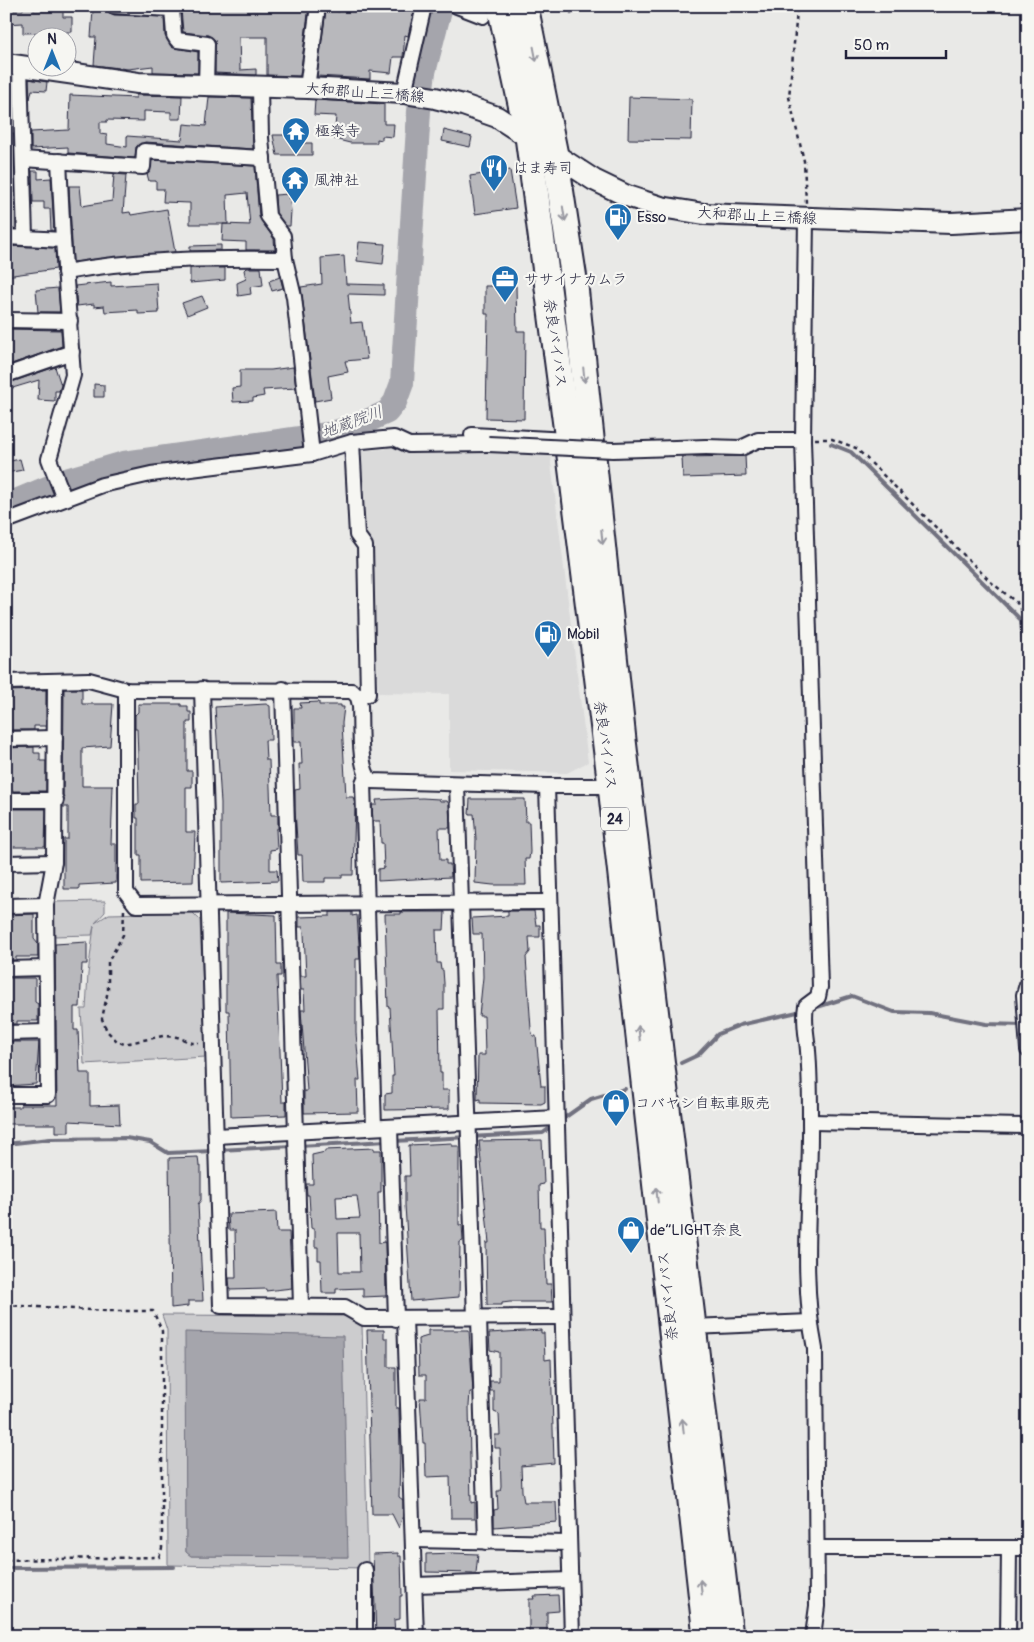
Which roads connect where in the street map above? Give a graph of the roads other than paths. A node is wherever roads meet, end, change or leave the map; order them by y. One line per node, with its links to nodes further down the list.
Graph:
1 (114, 6): 6 (street)
2 (318, 6): 11 (street)
3 (424, 6): 12 (street)
4 (457, 6): 7 (street)
5 (525, 6): 14 (highway, 奈良バイパス / 24, one-way to 14)
6 (136, 7): 9 (street)
7 (491, 11): 13 (highway, 奈良バイパス / 24)
8 (13, 66): 9 (main road, 大和郡山上三橋線); 15 (street)
9 (206, 86): 10 (main road, 大和郡山上三橋線)
10 (260, 87): 11 (main road, 大和郡山上三橋線); 16 (street)
11 (307, 88): 12 (main road, 大和郡山上三橋線)
12 (406, 93): 13 (main road, 大和郡山上三橋線)
13 (528, 136): 14 (main road, 大和郡山上三橋線); 30 (highway, 奈良バイパス / 24)
14 (554, 155): 18 (main road, 大和郡山上三橋線); 79 (highway, 奈良バイパス / 24, one-way to 79)
15 (22, 158): 17 (street); 21 (street)
16 (263, 158): 17 (street); 23 (street)
17 (59, 160): 22 (street)
18 (806, 219): 19 (main road, 大和郡山上三橋線); 31 (street)
19 (1028, 219)
20 (6, 237): 21 (street)
21 (25, 238): 22 (street)
22 (64, 240): 24 (street)
23 (285, 259): 24 (street); 33 (street)
24 (65, 272): 26 (street)
25 (6, 320): 26 (street)
26 (70, 321): 27 (street)
27 (72, 352): 28 (street); 34 (street)
28 (6, 375)
29 (394, 438): 30 (street); 31 (street, bridge); 32 (street)
30 (568, 440): 47 (highway, 奈良バイパス / 24)
31 (803, 440): 67 (street)
32 (352, 442): 33 (street); 41 (street)
33 (312, 451): 34 (street)
34 (63, 496): 35 (street)
35 (6, 521)
36 (6, 682): 37 (street)
37 (55, 682): 40 (street); 42 (street)
38 (202, 689): 39 (street); 40 (street); 56 (street)
39 (283, 689): 41 (street); 57 (street)
40 (126, 690): 56 (street)
41 (358, 697): 44 (street)
42 (55, 738): 43 (street); 49 (street)
43 (6, 739)
44 (366, 776): 45 (street); 54 (street)
45 (457, 784): 46 (street); 53 (street)
46 (547, 786): 47 (street); 52 (street)
47 (611, 786): 92 (highway, 奈良バイパス / 24, one-way to 47)
48 (6, 800): 49 (street)
49 (56, 800): 50 (street)
50 (54, 862): 51 (street); 55 (street)
51 (6, 863)
52 (550, 902): 53 (street); 66 (street)
53 (461, 903): 54 (street); 68 (street)
54 (367, 904): 57 (street); 71 (street)
55 (46, 905): 58 (street); 59 (street)
56 (209, 905): 57 (street); 73 (street)
57 (289, 905): 72 (street)
58 (6, 906)
59 (46, 968): 60 (street); 62 (street)
60 (6, 969)
61 (1028, 981): 64 (street)
62 (47, 1032): 63 (street); 65 (street)
63 (6, 1033)
64 (1028, 1050)
65 (6, 1095)
66 (556, 1118): 68 (street); 75 (street)
67 (810, 1122): 69 (street); 78 (street)
68 (468, 1123): 70 (street); 76 (street)
69 (1028, 1126)
70 (390, 1127): 71 (street); 77 (street)
71 (374, 1128): 72 (street)
72 (296, 1132): 73 (street); 74 (street)
73 (216, 1136): 74 (street)
74 (301, 1306): 77 (street)
75 (562, 1317): 76 (street); 82 (street)
76 (477, 1318): 77 (street); 81 (street)
77 (401, 1319): 80 (street)
78 (810, 1322): 79 (street); 83 (street)
79 (692, 1327): 93 (highway, 奈良バイパス / 24)
80 (413, 1540): 81 (street); 88 (street)
81 (486, 1542): 82 (street)
82 (569, 1543): 87 (street)
83 (818, 1548): 85 (street); 94 (street)
84 (1028, 1548): 85 (street)
85 (1009, 1549): 95 (street)
86 (365, 1570): 89 (street)
87 (570, 1580): 88 (street); 91 (street)
88 (415, 1584): 90 (street)
89 (365, 1636)
90 (416, 1636)
91 (572, 1636)
92 (706, 1636)
93 (730, 1636)
94 (813, 1636)
95 (1008, 1636)

